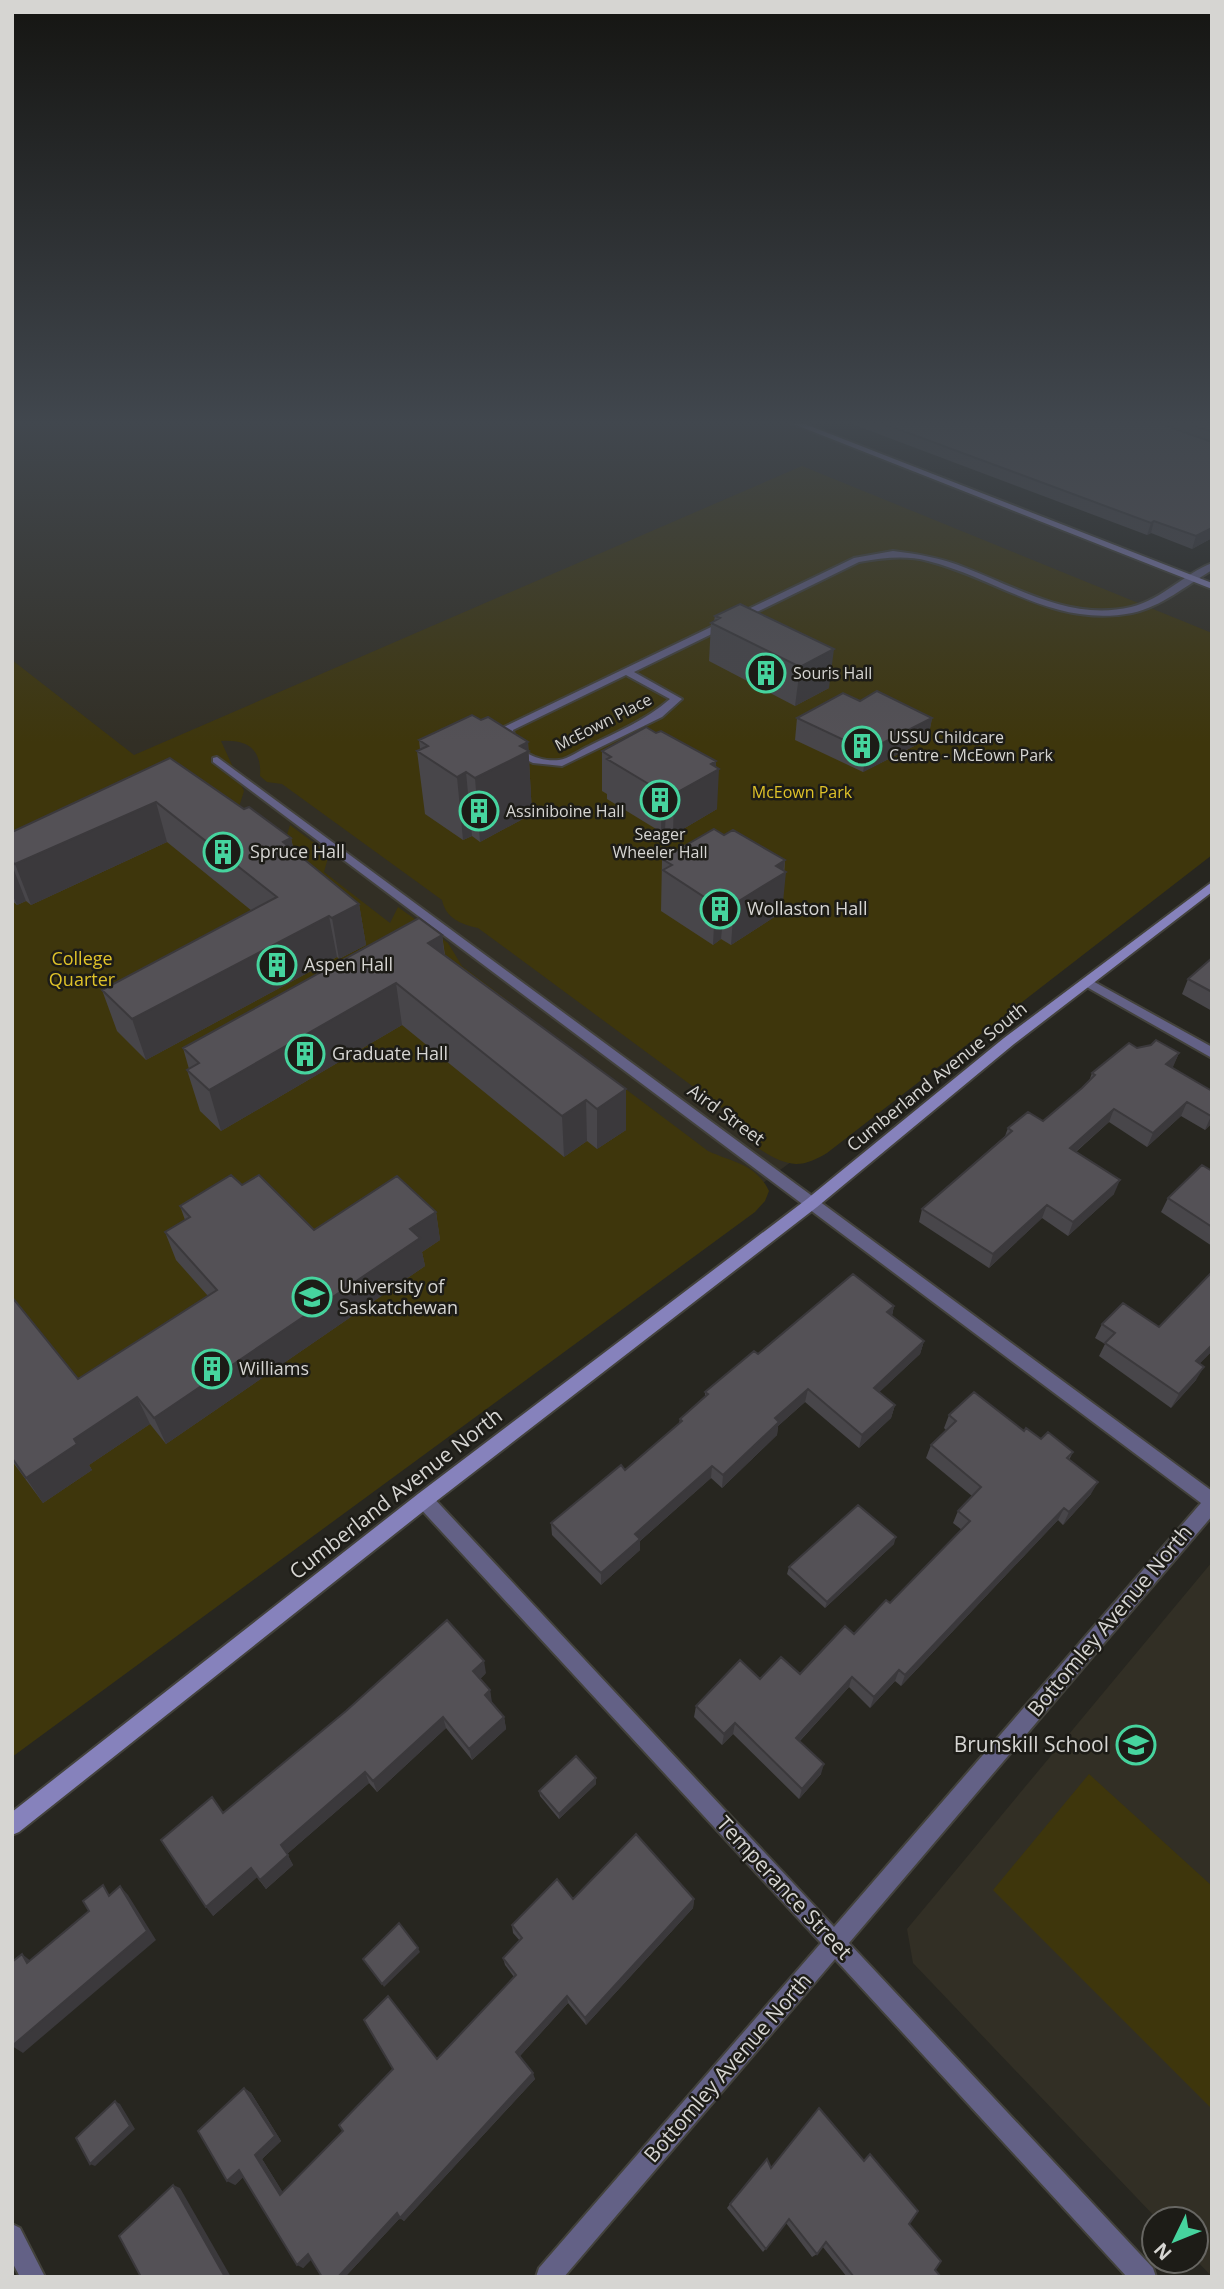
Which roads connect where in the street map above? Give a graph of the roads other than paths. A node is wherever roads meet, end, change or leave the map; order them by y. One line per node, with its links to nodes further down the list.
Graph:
1 (1064, 528): 3 (main road)
2 (1212, 566): 3 (street, McEown Place)
3 (1192, 578): 4 (main road); 5 (street, McEown Place)
4 (1212, 586)
5 (627, 672): 5 (street, McEown Place)
6 (217, 760): 10 (street, Aird Street)
7 (1212, 886): 8 (main road, Cumberland Avenue South)
8 (1089, 983): 9 (street); 10 (main road, Cumberland Avenue South)
9 (1212, 1053)
10 (811, 1203): 11 (main road, Cumberland Avenue North); 12 (street, Aird Street)
11 (424, 1500): 13 (main road, Cumberland Avenue North); 14 (street, Temperance Street)
12 (1212, 1502): 14 (street, Bottomley Avenue North)
13 (12, 1825)
14 (836, 1942): 17 (street, Bottomley Avenue North); 18 (street, Temperance Street)
15 (12, 2236): 16 (street)
16 (33, 2277)
17 (548, 2277)
18 (1144, 2277)

